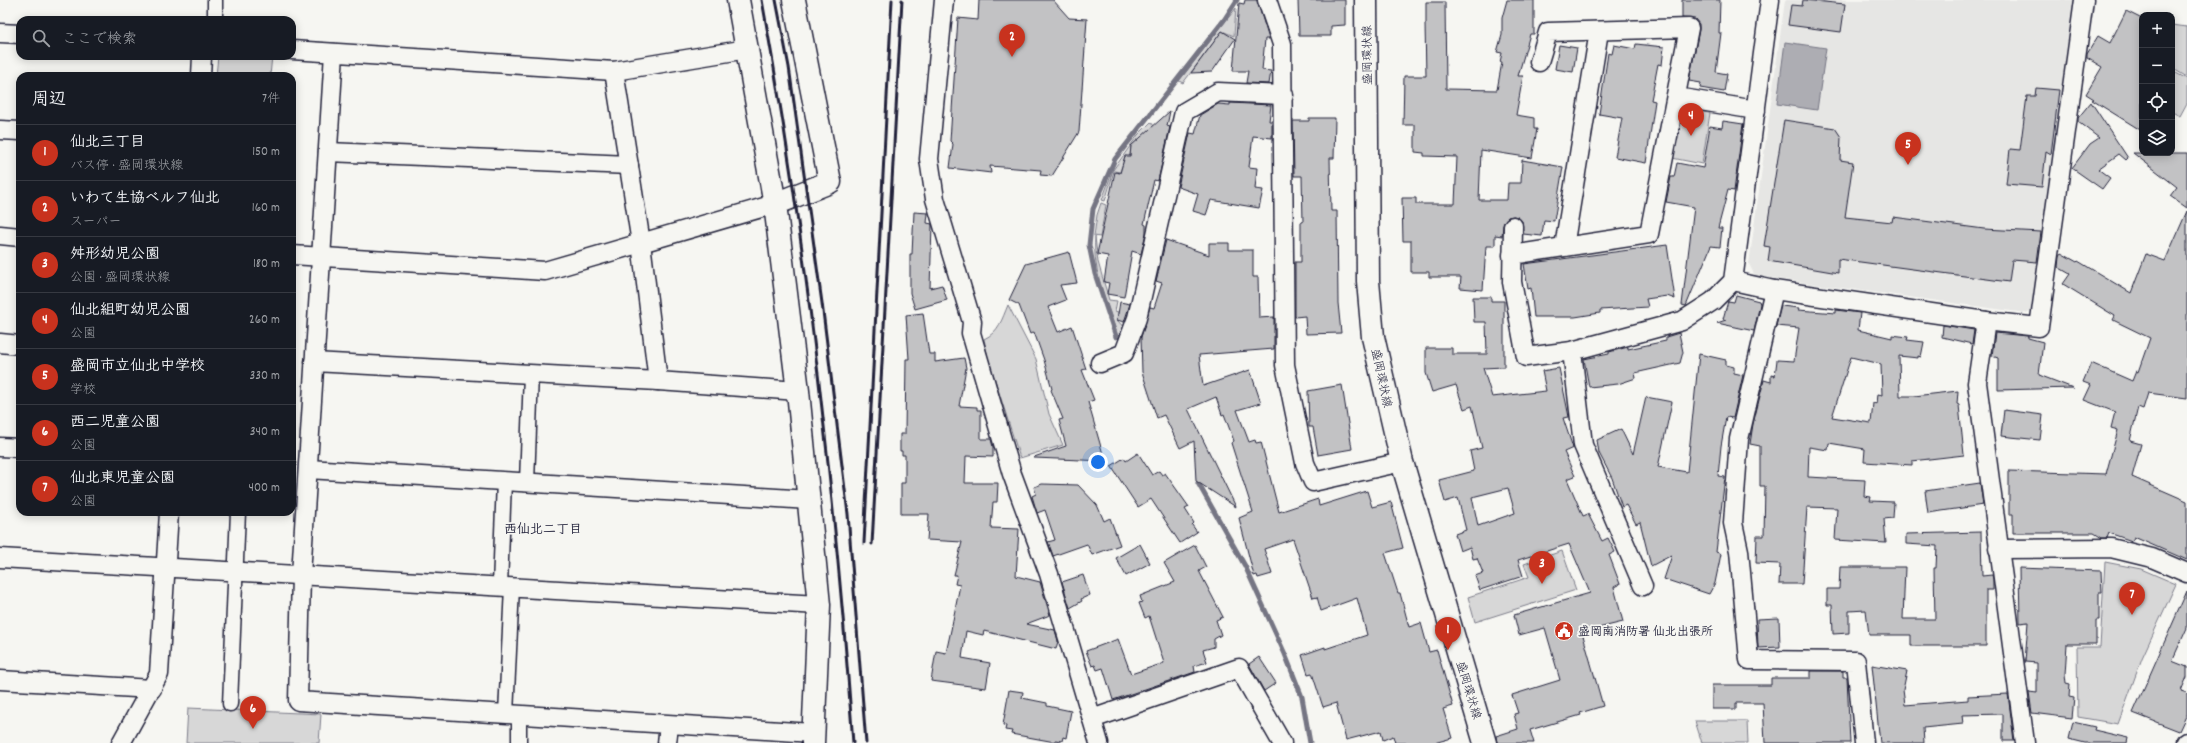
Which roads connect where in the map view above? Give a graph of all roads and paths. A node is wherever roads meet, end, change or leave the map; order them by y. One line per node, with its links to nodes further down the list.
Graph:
1 (216, 0): 9 (street)
2 (738, 0): 13 (street)
3 (794, 0): 27 (street)
4 (944, 0): 69 (street)
5 (1267, 0): 20 (street)
6 (1366, 0): 49 (street, 盛岡環状線)
7 (1770, 0): 22 (street)
8 (2084, 0): 38 (street)
9 (215, 16)
10 (1599, 30): 17 (street); 21 (street); 32 (street)
11 (0, 33): 12 (street)
12 (16, 34)
13 (747, 49): 18 (street); 27 (street)
14 (296, 50): 15 (street)
15 (334, 53): 18 (street); 25 (street)
16 (202, 60): 19 (street)
17 (1539, 62)
18 (614, 71): 26 (street)
19 (201, 72)
20 (1284, 95): 43 (street); 49 (street)
21 (1676, 97): 22 (street); 32 (street)
22 (1756, 110): 36 (street)
23 (0, 130): 24 (street)
24 (16, 131)
25 (328, 152): 26 (street); 35 (street)
26 (629, 165): 31 (street)
27 (775, 204): 31 (street); 46 (street)
28 (1513, 226): 34 (street)
29 (0, 235): 30 (street)
30 (16, 237)
31 (641, 243): 35 (street); 45 (street)
32 (1564, 247): 34 (street)
33 (296, 255): 35 (street)
34 (1512, 255): 41 (street)
35 (321, 256): 42 (street)
36 (1733, 281): 37 (street); 41 (street)
37 (1774, 290): 38 (street); 78 (street)
38 (1986, 321): 56 (street)
39 (0, 343): 40 (street)
40 (16, 345)
41 (1572, 351): 62 (street)
42 (314, 362): 44 (street); 50 (street)
43 (1100, 362)
44 (531, 374): 45 (street); 52 (street)
45 (658, 380): 46 (street)
46 (798, 391): 53 (street)
47 (0, 447): 48 (street)
48 (16, 448)
49 (1402, 462): 77 (street, 盛岡環状線)
50 (308, 469): 51 (street); 61 (street)
51 (504, 481): 52 (street); 63 (street)
52 (527, 482): 53 (street)
53 (809, 500): 64 (street)
54 (170, 516): 58 (street)
55 (238, 516): 59 (street)
56 (1998, 549): 60 (street); 79 (street)
57 (0, 558): 58 (street)
58 (165, 568): 59 (street); 66 (street)
59 (235, 571): 61 (street); 67 (street)
60 (2187, 573)
61 (301, 575): 63 (street); 68 (street)
62 (1643, 586)
63 (506, 587): 64 (street); 68 (street)
64 (819, 605): 71 (street)
65 (0, 680): 66 (street)
66 (152, 689): 72 (street)
67 (230, 704)
68 (513, 714): 70 (street); 73 (street)
69 (1092, 719): 75 (street); 76 (street)
70 (669, 725): 71 (street); 74 (street)
71 (813, 738)
72 (121, 743)
73 (519, 743)
74 (667, 743)
75 (1099, 743)
76 (1282, 743)
77 (1485, 743)
78 (1864, 743)
79 (2025, 743)

